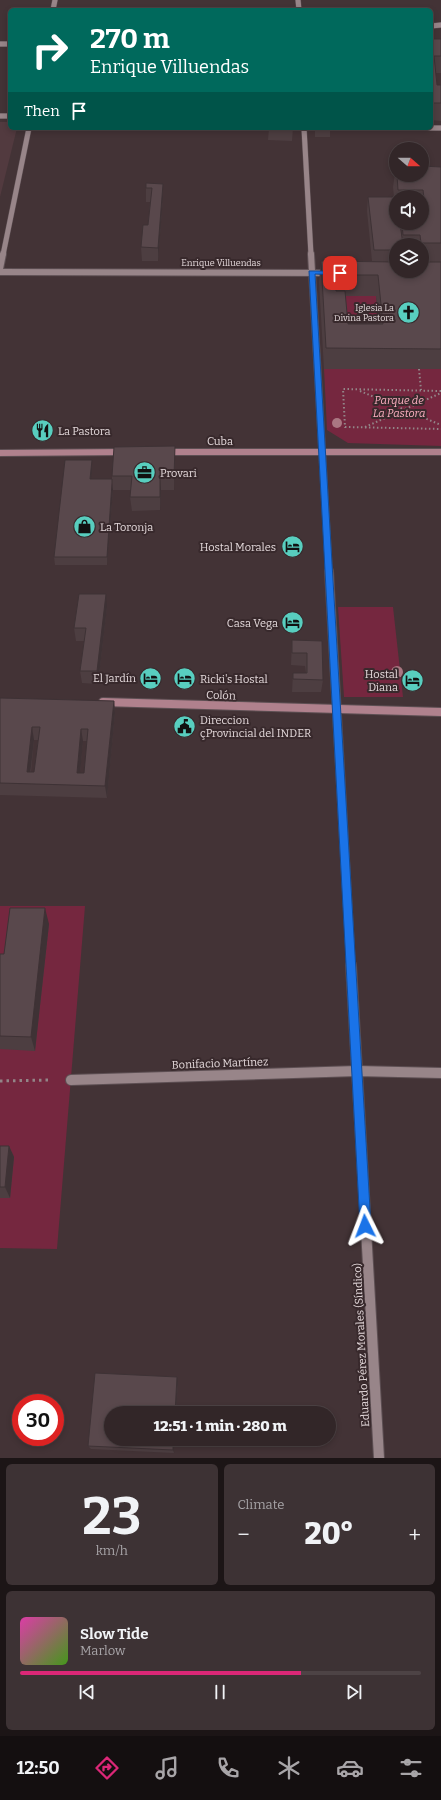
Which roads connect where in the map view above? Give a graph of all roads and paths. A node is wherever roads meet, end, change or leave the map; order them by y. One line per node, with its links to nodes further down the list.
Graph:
1 (29, 130): 3 (street)
2 (304, 130): 5 (street, Eduardo Pérez Morales (Síndico))
3 (1, 256): 4 (street)
4 (0, 270): 5 (street, Enrique Villuendas)
5 (312, 272): 6 (street, Enrique Villuendas); 17 (street, Eduardo Pérez Morales (Síndico))
6 (334, 273)
7 (419, 369): 9 (path)
8 (358, 390): 9 (path); 11 (path); 13 (path)
9 (421, 390): 10 (path)
10 (441, 392): 11 (path)
11 (404, 409): 12 (path); 13 (path)
12 (441, 425)
13 (364, 428): 14 (path)
14 (441, 429)
15 (133, 452): 19 (street)
16 (157, 452): 17 (street, Cuba)
17 (322, 452): 18 (street, Cuba); 21 (street, Eduardo Pérez Morales (Síndico))
18 (441, 452)
19 (0, 453)
20 (94, 702): 21 (street, Colón)
21 (336, 709): 22 (street, Colón); 23 (street, Eduardo Pérez Morales (Síndico))
22 (441, 712)
23 (357, 1071): 24 (street, Bonifacio Martínez); 25 (street, Bonifacio Martínez); 27 (street, Eduardo Pérez Morales (Síndico))
24 (441, 1074)
25 (71, 1080): 26 (path)
26 (0, 1081)
27 (379, 1458)

